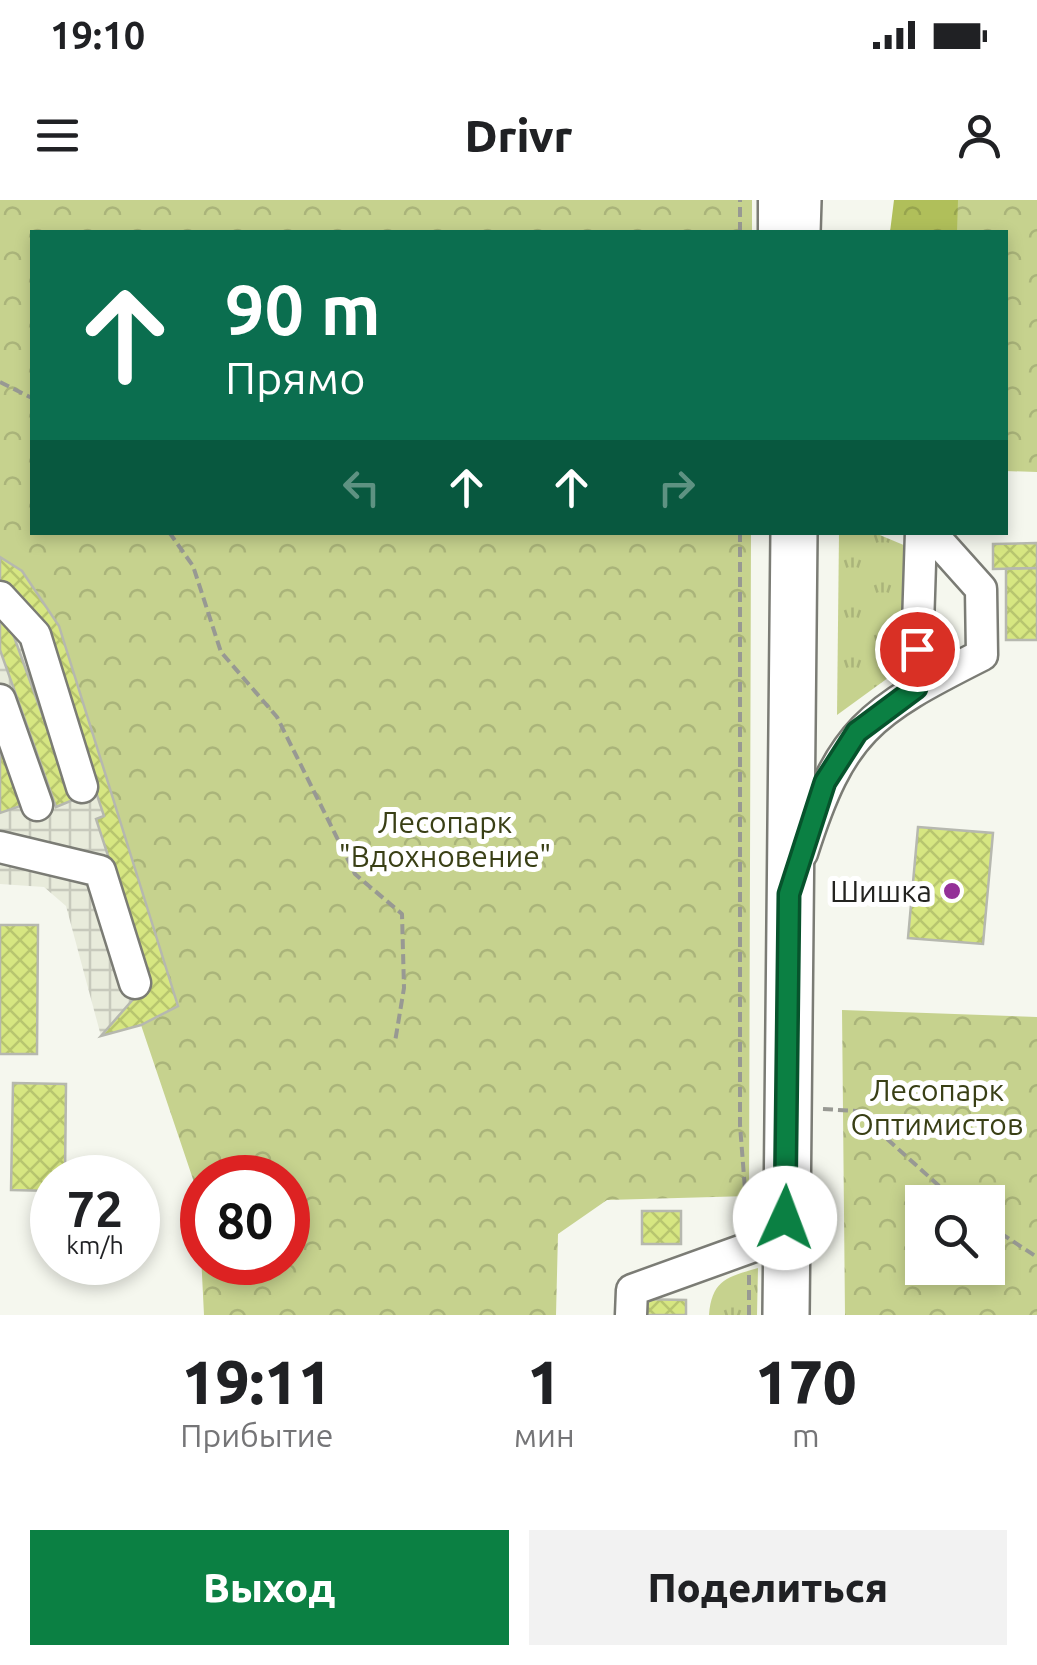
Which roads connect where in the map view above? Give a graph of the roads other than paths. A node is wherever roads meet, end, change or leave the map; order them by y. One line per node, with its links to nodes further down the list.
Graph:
1 (774, 200): 3 (lane)
2 (798, 200): 4 (highway)
3 (774, 230)
4 (798, 230)
5 (794, 535): 14 (highway)
6 (921, 535): 9 (lane)
7 (933, 535): 9 (lane)
8 (0, 597): 11 (lane)
9 (916, 688): 14 (lane)
10 (0, 700): 12 (lane)
11 (82, 787)
12 (36, 805)
13 (0, 847): 15 (lane)
14 (789, 894): 16 (highway)
15 (135, 983)
16 (785, 1218): 17 (lane); 18 (highway)
17 (631, 1315)
18 (786, 1315)

